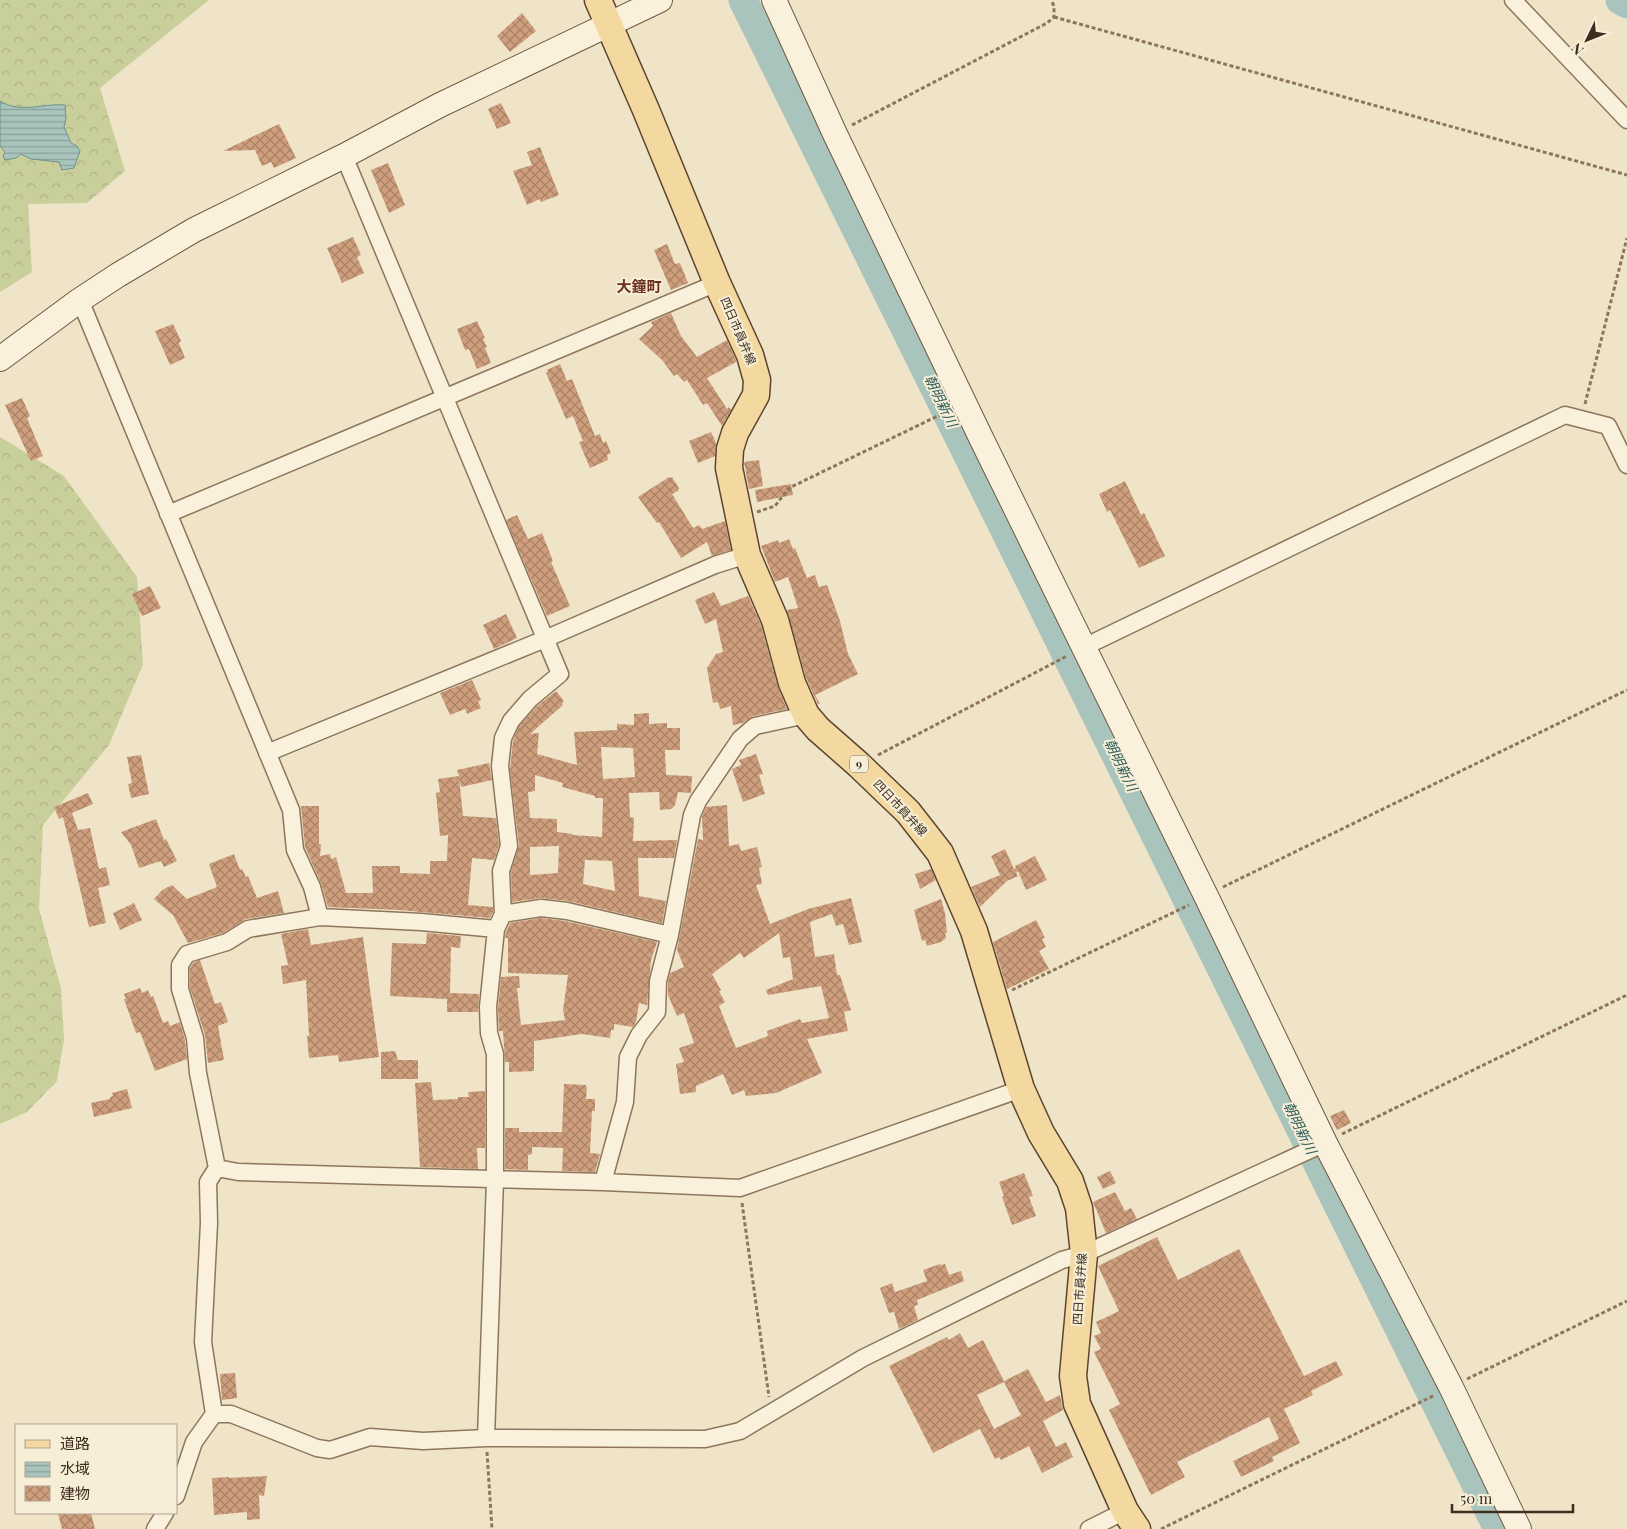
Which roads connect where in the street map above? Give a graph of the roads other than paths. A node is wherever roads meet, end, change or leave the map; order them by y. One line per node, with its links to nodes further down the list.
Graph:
1 (598, 0): 5 (main road, 四日市員弁線 / 9)
2 (660, 0): 5 (street)
3 (774, 0): 17 (street)
4 (1513, 0): 6 (street)
5 (609, 24): 7 (street); 8 (main road, 四日市員弁線 / 9)
6 (1627, 120)
7 (344, 156): 9 (street); 12 (street)
8 (717, 283): 12 (street); 15 (main road, 四日市員弁線 / 9)
9 (80, 300): 10 (street); 14 (street)
10 (10, 343): 11 (street)
11 (0, 359)
12 (444, 398): 14 (street); 16 (street)
13 (1627, 464): 17 (street)
14 (168, 514): 19 (street)
15 (747, 555): 16 (street); 18 (main road, 四日市員弁線 / 9)
16 (545, 639): 19 (street); 20 (street)
17 (1084, 647): 25 (street)
18 (806, 715): 23 (street); 24 (main road, 四日市員弁線 / 9)
19 (268, 753): 21 (street)
20 (503, 914): 22 (street); 23 (street)
21 (320, 917): 22 (street); 26 (street)
22 (496, 929): 27 (street)
23 (670, 935): 28 (street)
24 (1021, 1089): 28 (street); 29 (main road, 四日市員弁線 / 9)
25 (1316, 1147): 29 (street); 37 (street)
26 (217, 1168): 27 (street); 30 (street)
27 (495, 1180): 28 (street); 31 (street)
28 (603, 1182)
29 (1084, 1254): 31 (street); 34 (main road, 四日市員弁線 / 9)
30 (214, 1414): 31 (street); 32 (street)
31 (486, 1438)
32 (178, 1490)
33 (164, 1514): 35 (street)
34 (1131, 1520): 36 (street)
35 (155, 1529)
36 (1089, 1529)
37 (1519, 1529)

